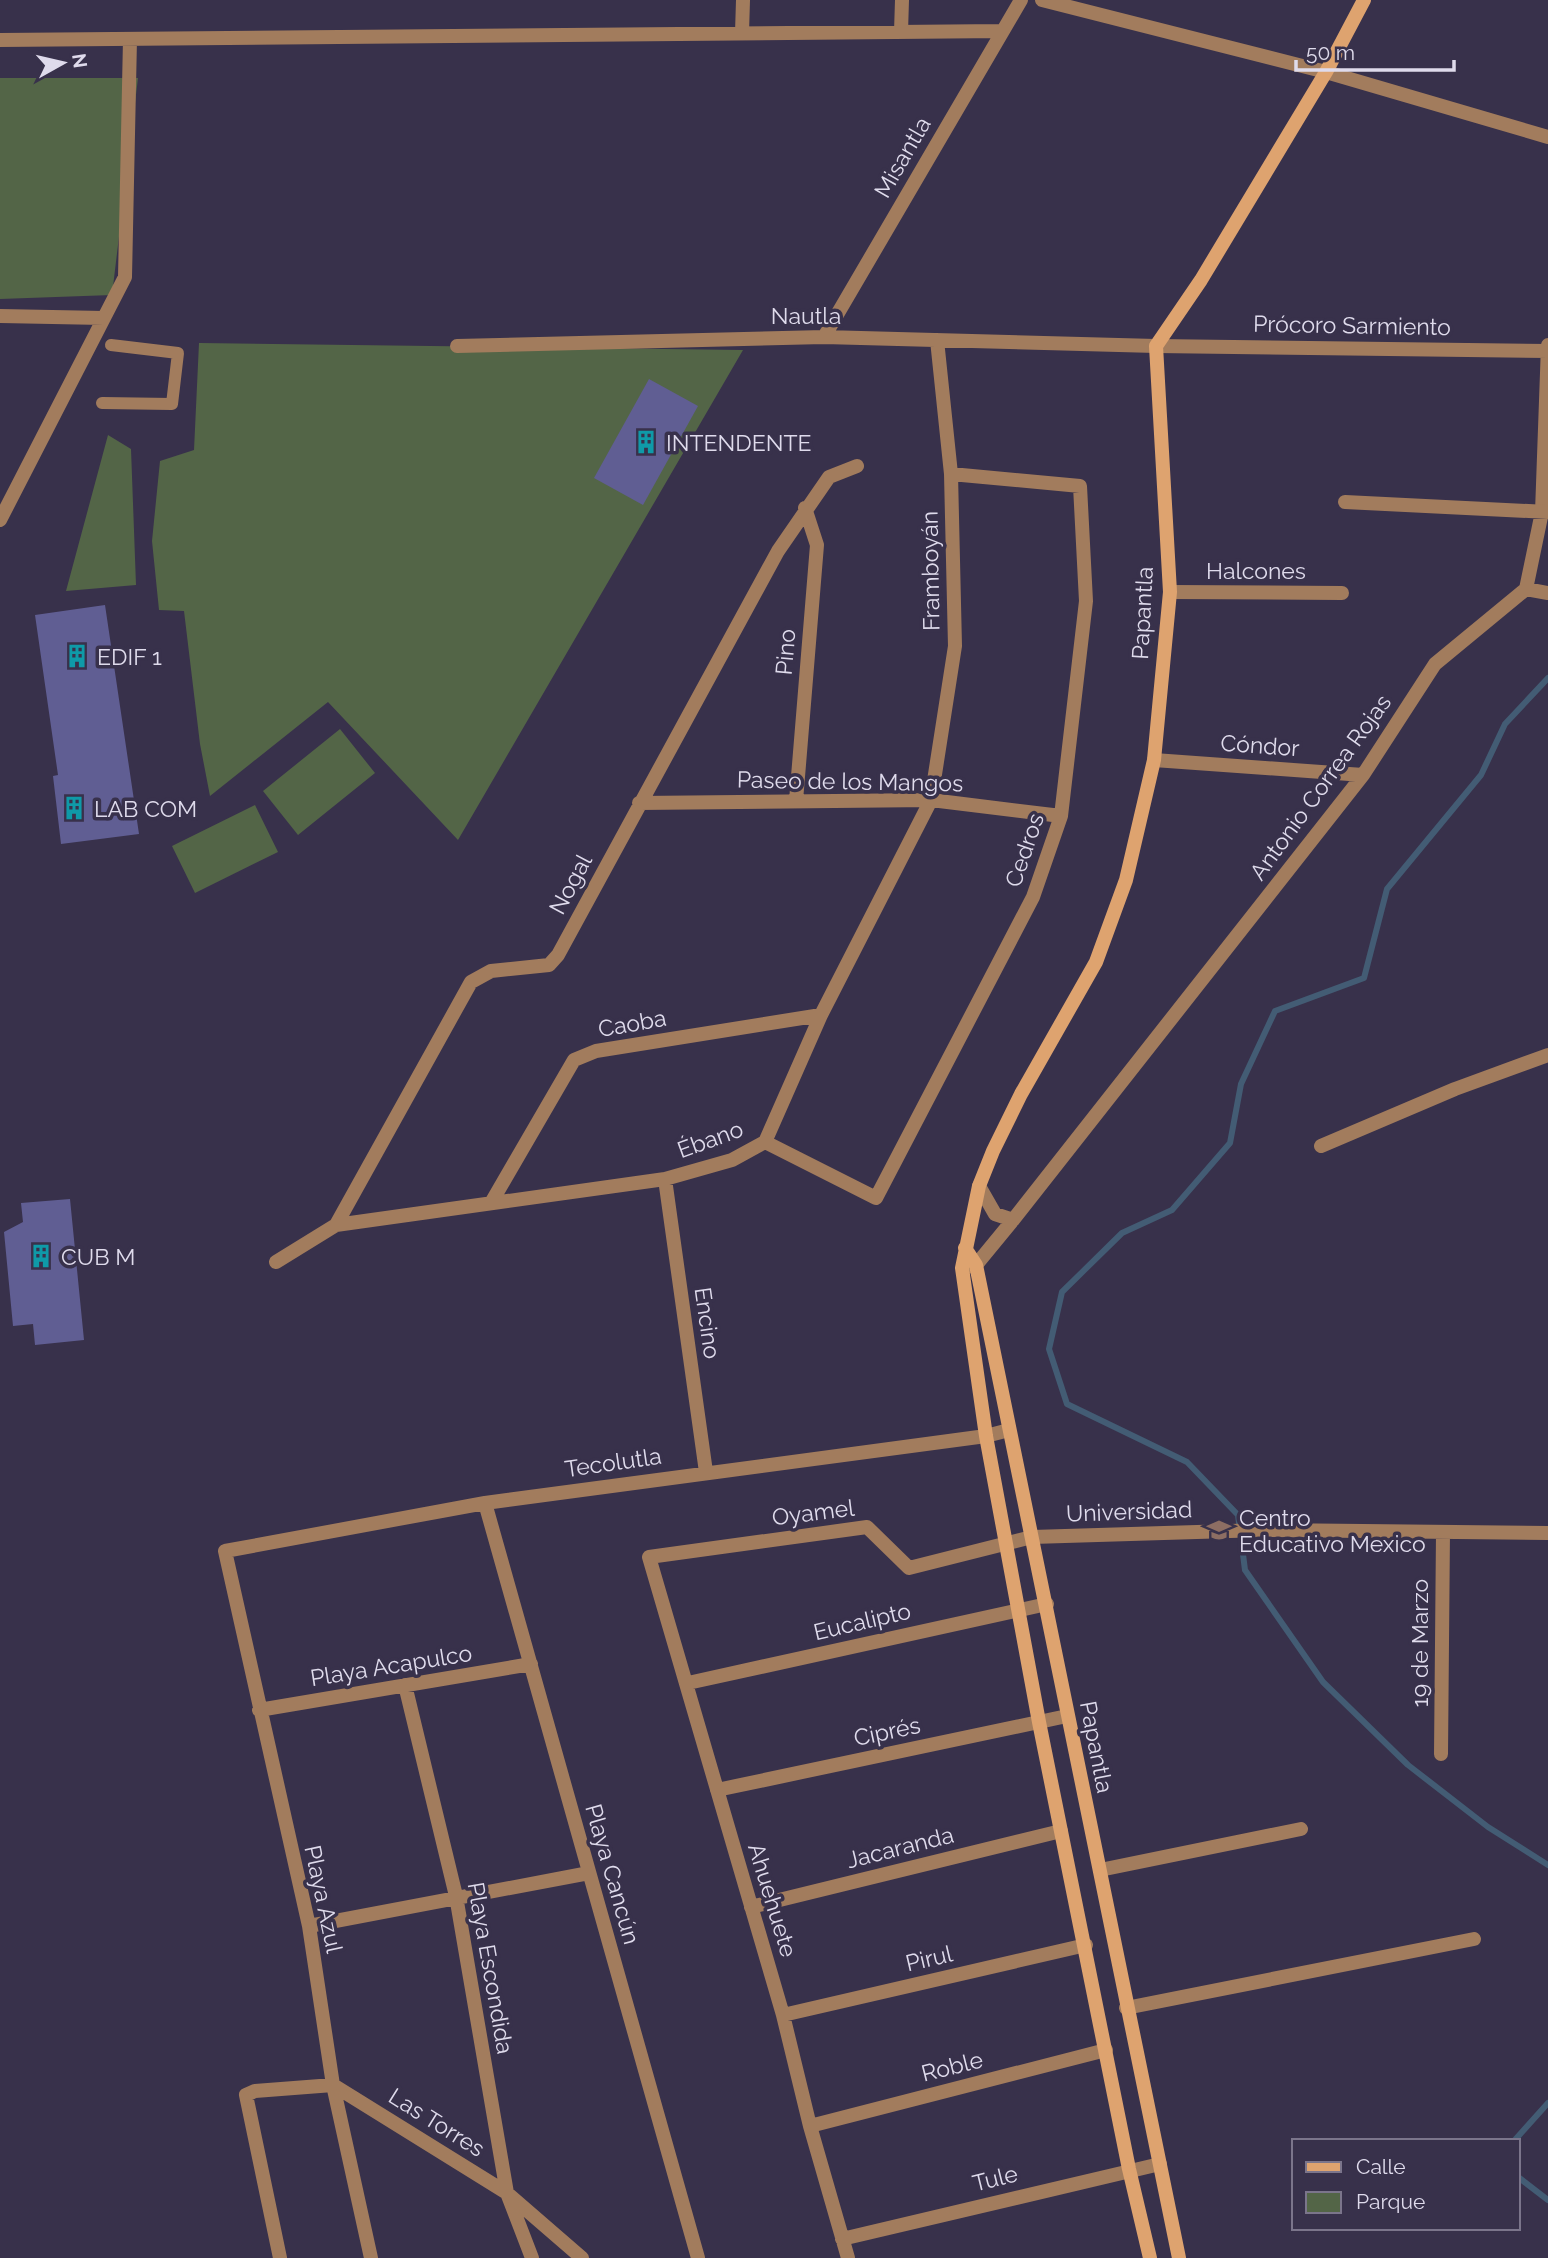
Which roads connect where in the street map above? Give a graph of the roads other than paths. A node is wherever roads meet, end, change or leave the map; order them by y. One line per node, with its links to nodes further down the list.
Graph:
1 (743, 0): 8 (street)
2 (902, 0): 7 (street)
3 (1021, 0): 6 (street, Misantla)
4 (1042, 0): 11 (street)
5 (1364, 0): 11 (street)
6 (1002, 31): 7 (street); 15 (street, Misantla)
7 (901, 32): 8 (street)
8 (742, 33): 9 (street)
9 (130, 39): 10 (street); 14 (street)
10 (0, 40)
11 (1326, 72): 12 (street); 20 (street)
12 (1548, 137)
13 (0, 316): 14 (street)
14 (104, 317): 28 (street)
15 (824, 337): 16 (street, Nautla); 19 (street, Nautla)
16 (937, 340): 20 (street, Nautla); 24 (street, Framboyán)
17 (111, 345): 22 (lane)
18 (1548, 345): 21 (street)
19 (457, 346)
20 (1156, 346): 21 (street, Prócoro Sarmiento); 30 (street, Papantla)
21 (1548, 351): 27 (street)
22 (102, 403)
23 (857, 466): 26 (street, Nogal)
24 (951, 474): 35 (street, Framboyán); 38 (street, Cedros)
25 (1345, 502): 27 (street)
26 (805, 508): 36 (street, Pino); 37 (street, Nogal)
27 (1545, 512): 29 (street)
28 (0, 520)
29 (1526, 589): 32 (street); 34 (street, Antonio Correa Rojas)
30 (1170, 592): 31 (street, Halcones); 33 (street, Papantla)
31 (1342, 593)
32 (1548, 593)
33 (1154, 760): 34 (street, Cóndor); 44 (street, Papantla)
34 (1363, 775): 46 (street, Antonio Correa Rojas)
35 (931, 800): 36 (street, Paseo de los Mangos); 38 (street, Paseo de los Mangos); 39 (street, Ébano)
36 (796, 801): 37 (street, Paseo de los Mangos)
37 (639, 803): 47 (street, Nogal)
38 (1060, 816): 41 (street, Cedros)
39 (821, 1015): 41 (street, Ébano); 45 (street, Caoba)
40 (1548, 1055): 42 (street)
41 (765, 1142): 43 (street, Ébano)
42 (1321, 1146)
43 (665, 1179): 45 (street, Ébano); 52 (street, Encino)
44 (979, 1186): 46 (street); 49 (street, Papantla)
45 (491, 1203): 47 (street, Ébano)
46 (1013, 1220): 49 (street, Antonio Correa Rojas)
47 (335, 1225): 48 (street, Nogal)
48 (276, 1262)
49 (969, 1266): 50 (street, Papantla); 51 (street, Papantla)
50 (1009, 1430): 51 (street, Tecolutla); 56 (street, Papantla)
51 (986, 1436): 52 (street, Tecolutla); 57 (street, Papantla)
52 (706, 1472): 53 (street, Tecolutla)
53 (485, 1503): 58 (street, Tecolutla); 62 (street, Playa Cancún)
54 (1443, 1532): 55 (street, Universidad); 56 (street, Universidad); 68 (street, 19 de Marzo)
55 (1548, 1532)
56 (1032, 1537): 57 (street, Universidad); 60 (street, Papantla)
57 (1007, 1542): 59 (street, Oyamel); 61 (street, Papantla)
58 (225, 1551): 65 (street, Playa Azul)
59 (649, 1557): 63 (street, Ahuehuete)
60 (1047, 1604): 61 (street, Eucalipto); 66 (street, Papantla)
61 (1020, 1609): 63 (street, Eucalipto); 67 (street, Papantla)
62 (531, 1664): 64 (street, Playa Acapulco); 73 (street, Playa Cancún)
63 (688, 1683): 69 (street, Ahuehuete)
64 (405, 1685): 65 (street, Playa Acapulco); 74 (street, Playa Escondida)
65 (259, 1710): 76 (street, Playa Azul)
66 (1067, 1716): 67 (street, Ciprés); 72 (street, Papantla)
67 (1039, 1722): 69 (street, Ciprés); 71 (street, Papantla)
68 (1441, 1754)
69 (716, 1790): 75 (street, Ahuehuete)
70 (1301, 1829): 72 (street)
71 (1061, 1831): 75 (street, Jacaranda); 78 (street, Papantla)
72 (1100, 1870): 79 (street, Papantla)
73 (589, 1873): 74 (street); 92 (street, Playa Cancún)
74 (456, 1896): 76 (street); 86 (street, Playa Escondida)
75 (751, 1907): 80 (street, Ahuehuete)
76 (309, 1926): 82 (street, Playa Azul)
77 (1474, 1939): 79 (street)
78 (1086, 1945): 80 (street, Pirul); 81 (street, Papantla)
79 (1126, 2008): 84 (street, Papantla)
80 (783, 2015): 83 (street, Ahuehuete)
81 (1106, 2050): 83 (street, Roble); 85 (street, Papantla)
82 (333, 2085): 86 (street, Las Torres); 88 (street); 89 (street, Playa Azul)
83 (810, 2126): 87 (street, Ahuehuete)
84 (1160, 2164): 85 (street, Tule); 95 (street, Papantla)
85 (1129, 2169): 87 (street, Tule); 94 (street, Papantla)
86 (507, 2193): 90 (street, Playa Escondida); 91 (street, Las Torres)
87 (842, 2239): 93 (street, Ahuehuete)
88 (280, 2258)
89 (371, 2258)
90 (532, 2258)
91 (582, 2258)
92 (698, 2258)
93 (848, 2258)
94 (1150, 2258)
95 (1180, 2258)

